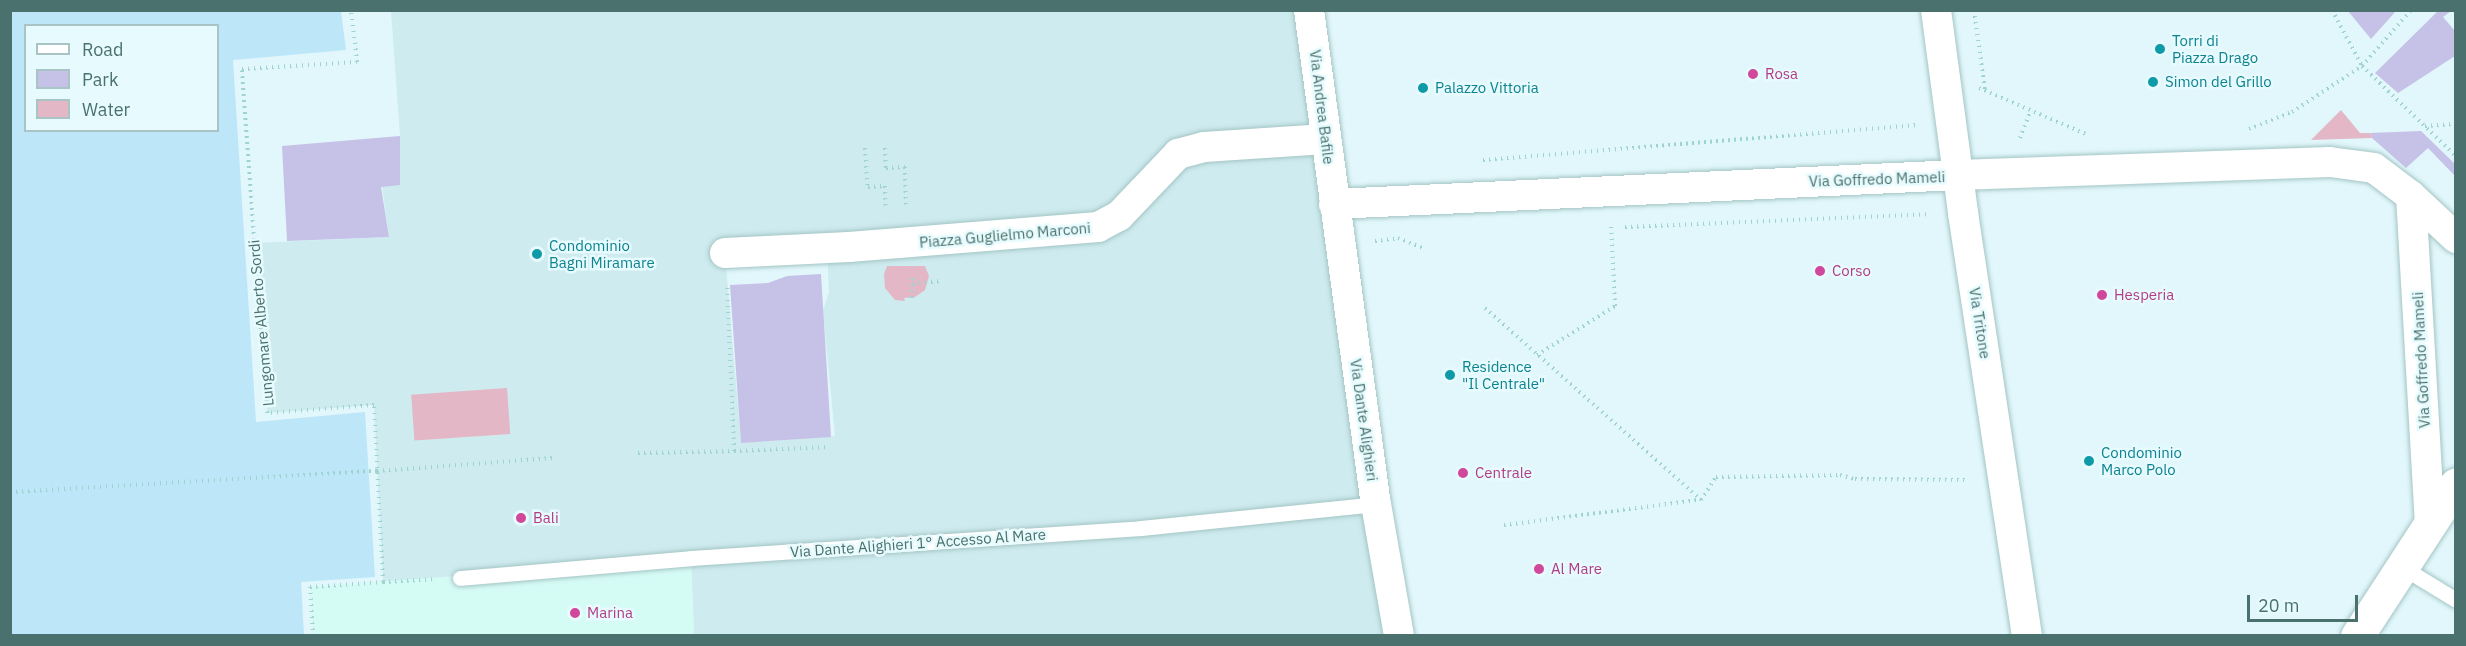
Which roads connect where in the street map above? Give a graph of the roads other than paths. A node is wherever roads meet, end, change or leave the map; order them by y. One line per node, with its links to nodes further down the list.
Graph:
1 (1309, 10): 3 (street, Via Andrea Bafile)
2 (1936, 10): 4 (street, Via Tritone)
3 (1326, 139): 6 (street, Via Andrea Bafile); 8 (street, Piazza Guglielmo Marconi)
4 (1958, 175): 5 (street, Via Goffredo Mameli); 6 (street, Via Goffredo Mameli); 16 (street, Via Tritone)
5 (2411, 196): 7 (street, Via Goffredo Mameli); 11 (street, Via Goffredo Mameli)
6 (1334, 204): 10 (street, Via Dante Alighieri)
7 (2456, 238)
8 (725, 253)
9 (2456, 484): 11 (street)
10 (1376, 504): 13 (lane, Via Dante Alighieri 1° Accesso Al Mare); 15 (street, Via Dante Alighieri)
11 (2430, 524): 12 (street)
12 (2402, 567): 14 (lane); 17 (street)
13 (460, 578)
14 (2456, 600)
15 (1399, 636)
16 (2027, 636)
17 (2358, 636)

